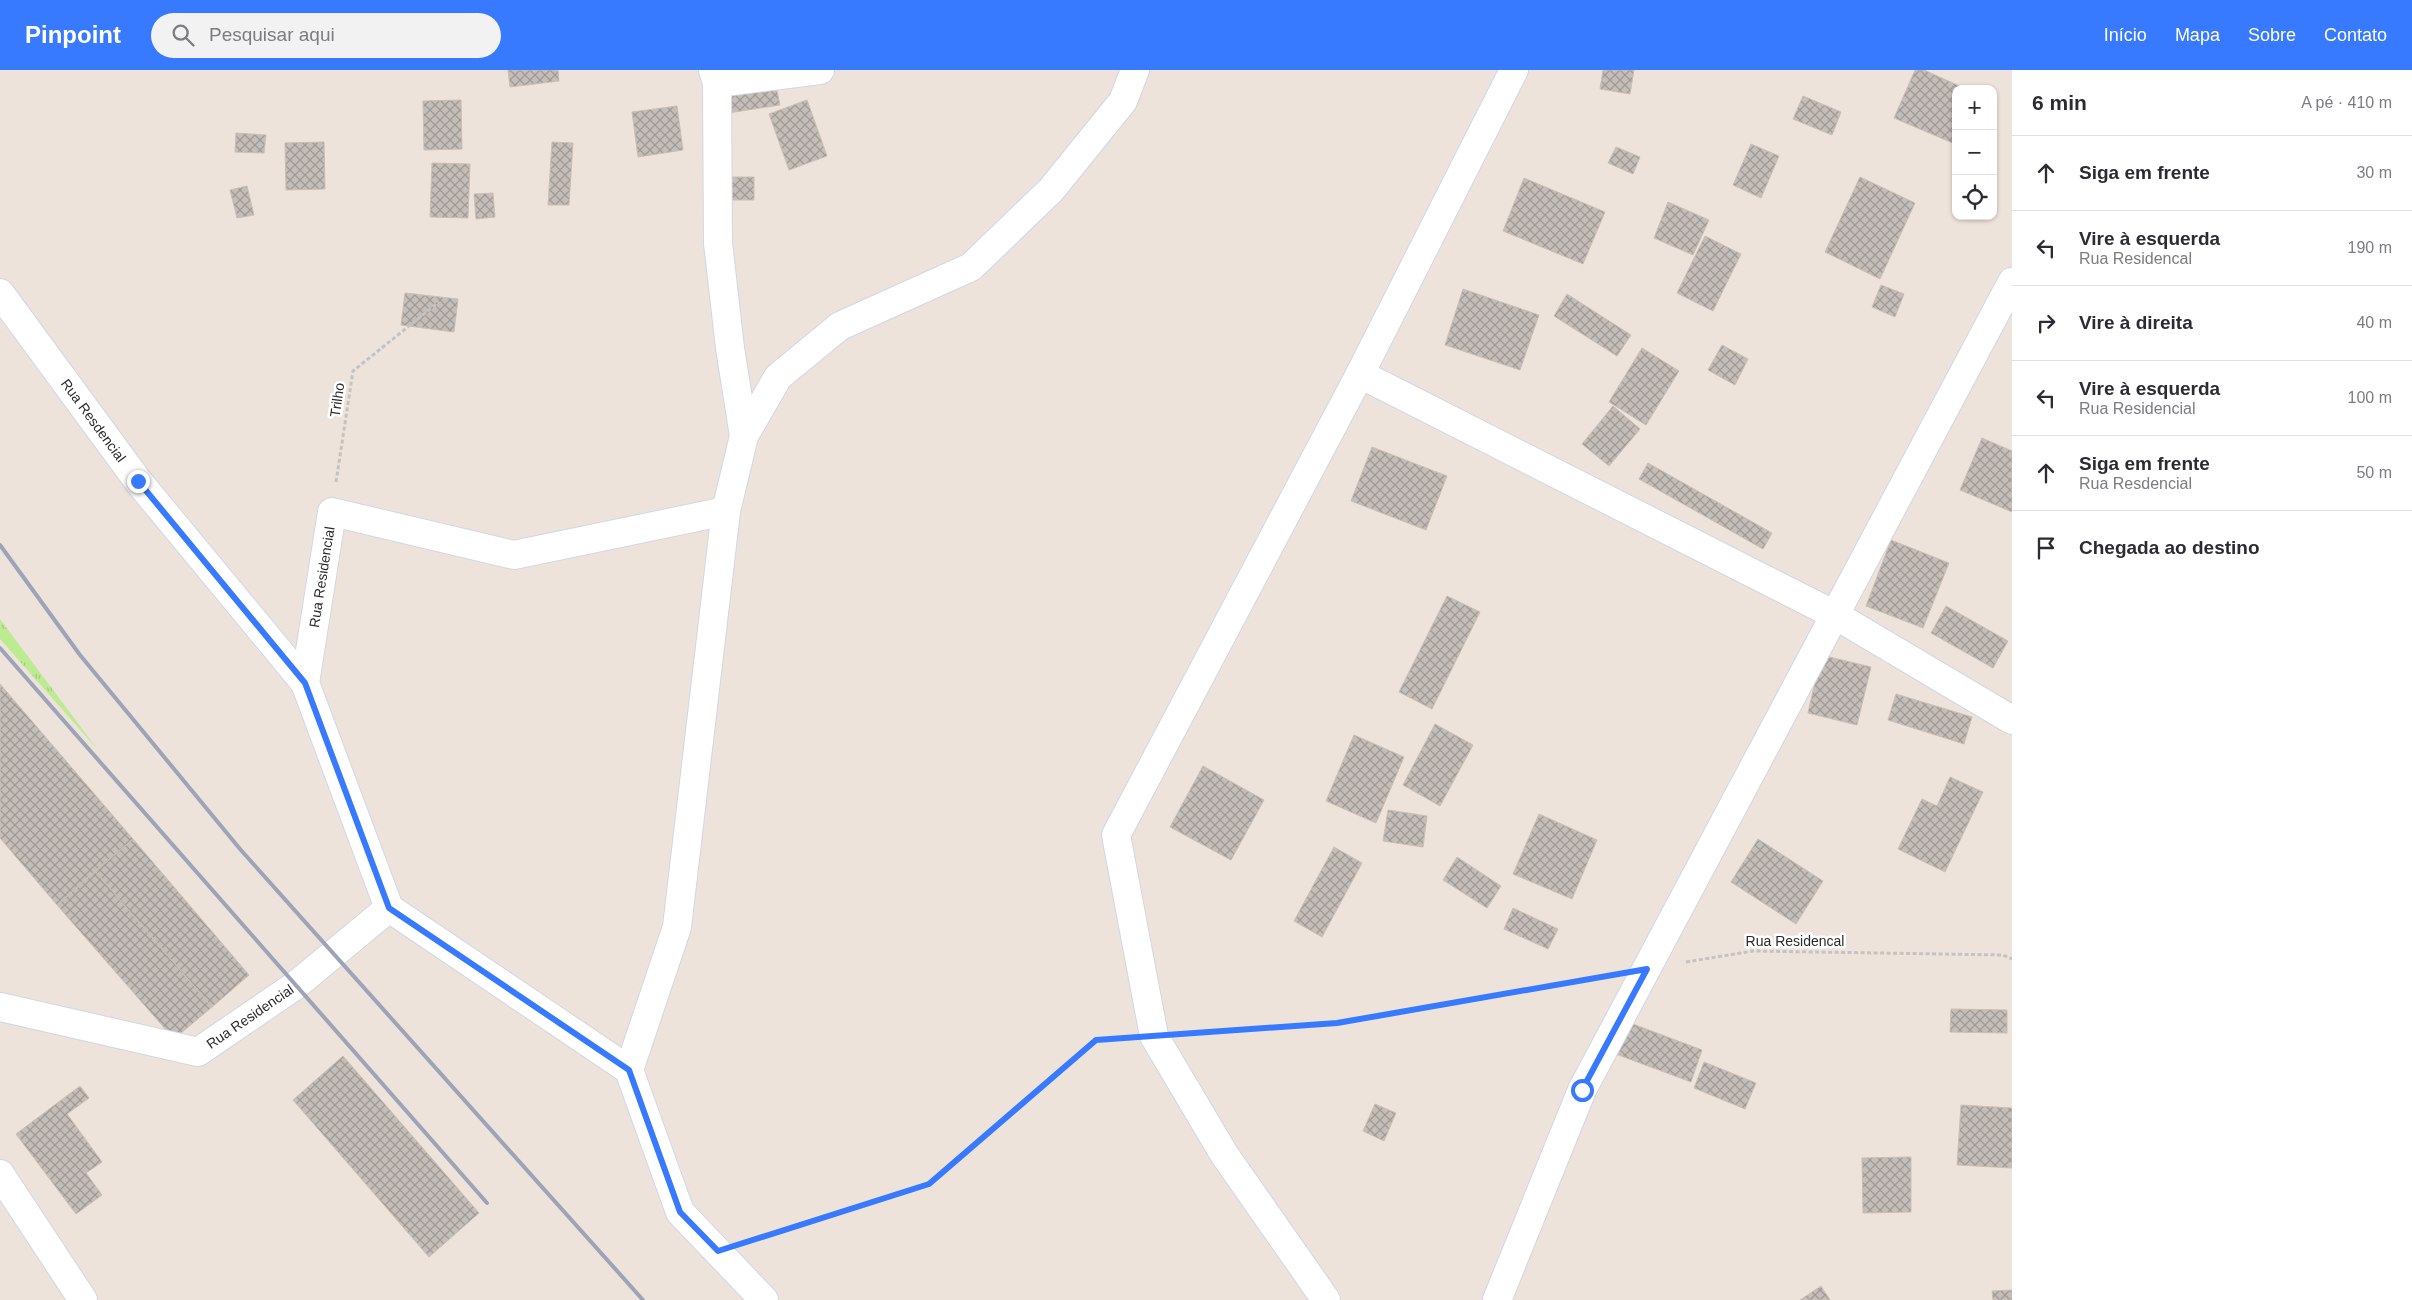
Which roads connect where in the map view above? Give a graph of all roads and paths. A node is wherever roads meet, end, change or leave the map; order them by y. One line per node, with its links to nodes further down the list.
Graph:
1 (820, 70): 4 (street)
2 (1135, 70): 9 (street)
3 (1514, 70): 8 (street)
4 (715, 76): 9 (street)
5 (2012, 282): 12 (street)
6 (0, 293): 13 (street, Rua Resdencial)
7 (439, 302): 11 (path, Trilho)
8 (1360, 374): 12 (street); 19 (street)
9 (744, 436): 10 (street)
10 (726, 511): 11 (street, Rua Residencial); 20 (street)
11 (332, 512): 13 (street, Rua Residencial)
12 (1835, 616): 14 (street); 17 (street)
13 (305, 683): 15 (street, Rua Residencial)
14 (2012, 720)
15 (389, 908): 18 (street, Rua Residencial); 20 (street)
16 (2012, 959): 17 (path, Rua Residencal)
17 (1647, 969): 19 (path, Rua Residencal); 26 (street)
18 (0, 1007)
19 (1154, 1036): 22 (path, Rua Residencal); 25 (street)
20 (629, 1070): 22 (street)
21 (0, 1174): 23 (street)
22 (718, 1251): 24 (street)
23 (83, 1300)
24 (764, 1300)
25 (1326, 1300)
26 (1497, 1300)

